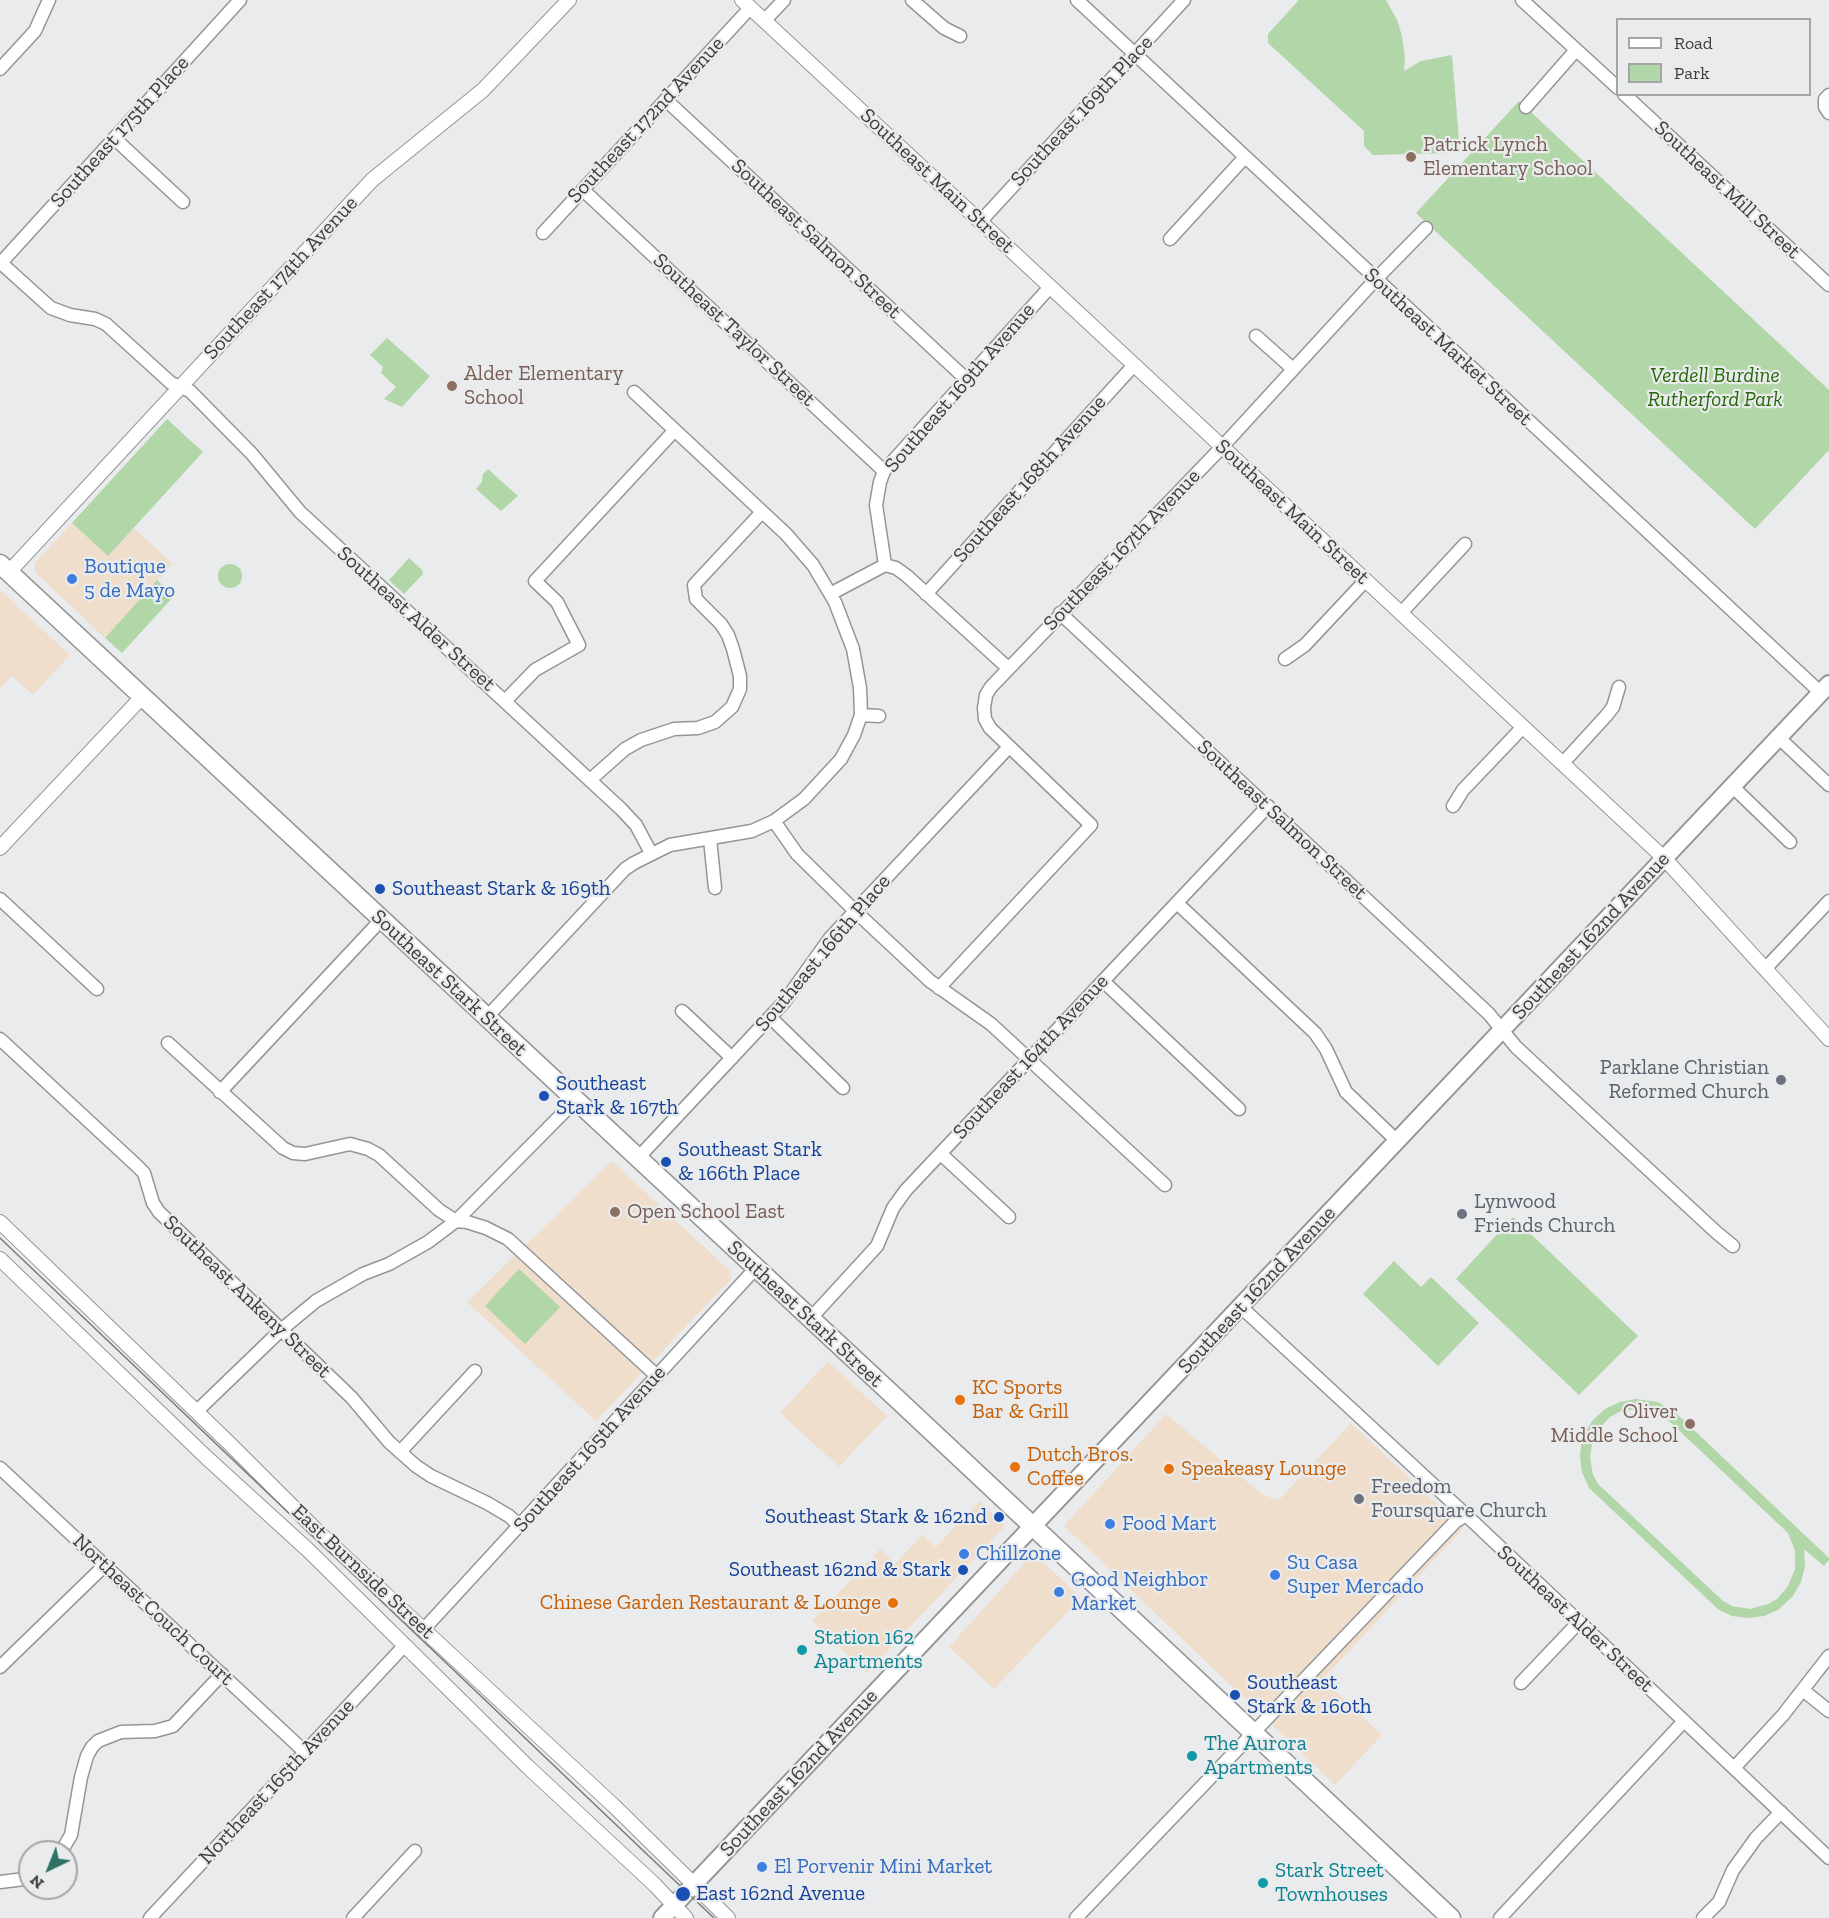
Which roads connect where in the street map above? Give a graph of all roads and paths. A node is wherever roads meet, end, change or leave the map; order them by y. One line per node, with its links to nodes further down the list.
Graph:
1 (49, 0): 14 (street)
2 (240, 0): 19 (street, Southeast 175th Place)
3 (569, 0): 35 (street, Southeast 174th Avenue)
4 (784, 0): 10 (street)
5 (912, 0): 11 (street)
6 (1077, 0): 13 (street, Southeast Market Street)
7 (1184, 0): 13 (street, Southeast 169th Place)
8 (1522, 0): 12 (street)
9 (746, 4): 10 (street, Southeast Main Street); 17 (street, Southeast 172nd Avenue)
10 (764, 21): 23 (street, Southeast Main Street)
11 (960, 36)
12 (1576, 50): 15 (street); 18 (street)
13 (1134, 54): 20 (street, Southeast Market Street); 23 (street, Southeast 169th Place)
14 (0, 69)
15 (1616, 87)
16 (1626, 96): 29 (street, Southeast Mill Street)
17 (666, 100): 21 (street, Southeast 172nd Avenue); 34 (street, Southeast Salmon Street)
18 (1526, 107)
19 (114, 138): 22 (street); 27 (street, Southeast 175th Place)
20 (1245, 157): 26 (street); 28 (street, Southeast Market Street)
21 (583, 190): 25 (street, Southeast 172nd Avenue); 39 (street, Southeast Taylor Street)
22 (183, 202)
23 (980, 222): 30 (street, Southeast Main Street)
24 (1426, 228): 28 (street, Southeast 167th Avenue)
25 (543, 233)
26 (1170, 239)
27 (1, 263): 35 (street, Southeast Alder Street)
28 (1376, 279): 33 (street, Southeast 167th Avenue); 52 (street, Southeast Market Street)
29 (1829, 285)
30 (1050, 287): 32 (street, Southeast Main Street); 34 (street, Southeast 169th Avenue)
31 (1256, 336): 33 (street)
32 (1134, 365): 38 (street, Southeast Main Street); 46 (street, Southeast 168th Avenue)
33 (1293, 369): 38 (street, Southeast 167th Avenue)
34 (966, 379): 39 (street, Southeast 169th Avenue)
35 (180, 387): 43 (street, Southeast 174th Avenue); 54 (street, Southeast Alder Street)
36 (633, 392): 37 (street)
37 (675, 431): 40 (street); 54 (street)
38 (1222, 447): 44 (street, Southeast Main Street); 47 (street, Southeast 167th Avenue)
39 (884, 471): 42 (street, Southeast 169th Avenue)
40 (762, 512): 45 (street); 61 (street)
41 (1465, 544): 48 (street)
42 (885, 565): 45 (street); 46 (street)
43 (4, 568): 53 (main road, Southeast Stark Street)
44 (1365, 580): 48 (street, Southeast Main Street); 49 (street)
45 (832, 594): 55 (street)
46 (926, 594): 50 (street)
47 (1060, 613): 50 (street, Southeast 167th Avenue); 64 (street, Southeast Salmon Street)
48 (1401, 613): 57 (street, Southeast Main Street)
49 (1286, 659)
50 (1008, 669): 59 (street, Southeast 167th Avenue)
51 (1619, 687): 60 (street)
52 (1825, 688): 58 (main road, Southeast 162nd Avenue)
53 (142, 697): 69 (street); 77 (main road, Southeast Stark Street)
54 (505, 701): 61 (street, Southeast Alder Street)
55 (861, 715): 56 (street); 66 (street)
56 (879, 716)
57 (1523, 727): 60 (street, Southeast Main Street); 65 (street)
58 (1779, 737): 62 (street); 63 (main road, Southeast 162nd Avenue)
59 (1008, 748): 76 (street, Southeast 166th Place); 80 (street)
60 (1562, 764): 71 (street, Southeast Main Street)
61 (590, 780): 70 (street, Southeast Alder Street)
62 (1829, 785)
63 (1732, 786): 68 (street); 71 (main road, Southeast 162nd Avenue)
64 (1268, 806): 75 (street, Southeast 164th Avenue); 85 (street, Southeast Salmon Street)
65 (1453, 806)
66 (774, 820): 67 (street); 76 (street)
67 (710, 839): 70 (street); 72 (street)
68 (1790, 842)
69 (0, 848)
70 (651, 853): 83 (street)
71 (1664, 858): 78 (street, Southeast Main Street); 85 (main road, Southeast 162nd Avenue)
72 (715, 888)
73 (0, 899): 81 (street)
74 (1829, 901): 78 (street)
75 (1177, 903): 79 (street, Southeast 164th Avenue); 95 (street)
76 (855, 911): 80 (street); 84 (street, Southeast 166th Place)
77 (381, 920): 83 (main road, Southeast Stark Street); 92 (street)
78 (1765, 969): 86 (street, Southeast Main Street)
79 (1103, 981): 90 (street, Southeast 164th Avenue); 94 (street)
80 (939, 988): 90 (street)
81 (97, 989)
82 (682, 1011): 89 (street)
83 (487, 1017): 93 (main road, Southeast Stark Street)
84 (770, 1017): 89 (street, Southeast 166th Place); 91 (street)
85 (1502, 1030): 95 (main road, Southeast 162nd Avenue); 102 (street)
86 (1829, 1038)
87 (0, 1039): 107 (street, Southeast Ankeny Street)
88 (168, 1043): 92 (street)
89 (732, 1058): 97 (street, Southeast 166th Place)
90 (1029, 1059): 96 (street, Southeast 164th Avenue); 98 (street)
91 (843, 1088)
92 (220, 1092): 100 (street)
93 (575, 1101): 97 (main road, Southeast Stark Street); 100 (street)
94 (1239, 1109)
95 (1396, 1141): 105 (main road, Southeast 162nd Avenue)
96 (941, 1154): 99 (street); 106 (street, Southeast 164th Avenue)
97 (638, 1158): 104 (main road, Southeast Stark Street)
98 (1165, 1185)
99 (1009, 1217)
100 (456, 1221): 107 (street); 109 (street)
101 (0, 1222): 110 (street, East Burnside Street)
102 (1733, 1246)
103 (0, 1259): 119 (street, East Burnside Street)
104 (755, 1269): 106 (main road, Southeast Stark Street); 109 (street, Southeast 165th Avenue)
105 (1241, 1307): 113 (street, Southeast Alder Street); 115 (main road, Southeast 162nd Avenue)
106 (810, 1318): 115 (main road, Southeast Stark Street)
107 (281, 1330): 110 (street); 111 (street, Southeast Ankeny Street)
108 (475, 1371): 111 (street)
109 (657, 1376): 114 (street, Southeast 165th Avenue)
110 (196, 1411): 118 (street, East Burnside Street)
111 (399, 1452): 114 (street, Southeast Ankeny Street)
112 (3, 1476): 116 (street, Northeast Couch Court)
113 (1466, 1515): 117 (street, Southeast Alder Street); 127 (street)
114 (520, 1526): 118 (street, Southeast 165th Avenue)
115 (1034, 1527): 127 (main road, Southeast Stark Street); 136 (main road, Southeast 162nd Avenue)
116 (105, 1565): 121 (street); 122 (street, Northeast Couch Court)
117 (1578, 1623): 123 (street); 126 (street, Southeast Alder Street)
118 (424, 1629): 136 (street, East Burnside Street)
119 (404, 1646): 128 (street, Northeast 165th Avenue); 136 (street, East Burnside Street)
120 (1829, 1656): 124 (street)
121 (0, 1667)
122 (222, 1674): 128 (street, Northeast Couch Court); 131 (street)
123 (1521, 1683)
124 (1804, 1691): 125 (street); 129 (street)
125 (1829, 1711)
126 (1684, 1721): 129 (street, Southeast Alder Street); 144 (street)
127 (1252, 1732): 142 (street); 143 (main road, Southeast Stark Street)
128 (305, 1752): 137 (street, Northeast 165th Avenue)
129 (1734, 1768): 130 (street, Southeast Alder Street)
130 (1781, 1812): 133 (street, Southeast Alder Street); 145 (street)
131 (68, 1840)
132 (415, 1851): 138 (street)
133 (1829, 1858)
134 (18, 1879): 135 (street)
135 (0, 1882)
136 (684, 1894): 139 (main road, Southeast 162nd Avenue); 140 (street, East Burnside Street); 141 (street, East Burnside Street)
137 (150, 1918)
138 (352, 1918)
139 (662, 1918)
140 (686, 1918)
141 (728, 1918)
142 (1076, 1918)
143 (1451, 1918)
144 (1500, 1918)
145 (1703, 1918)

